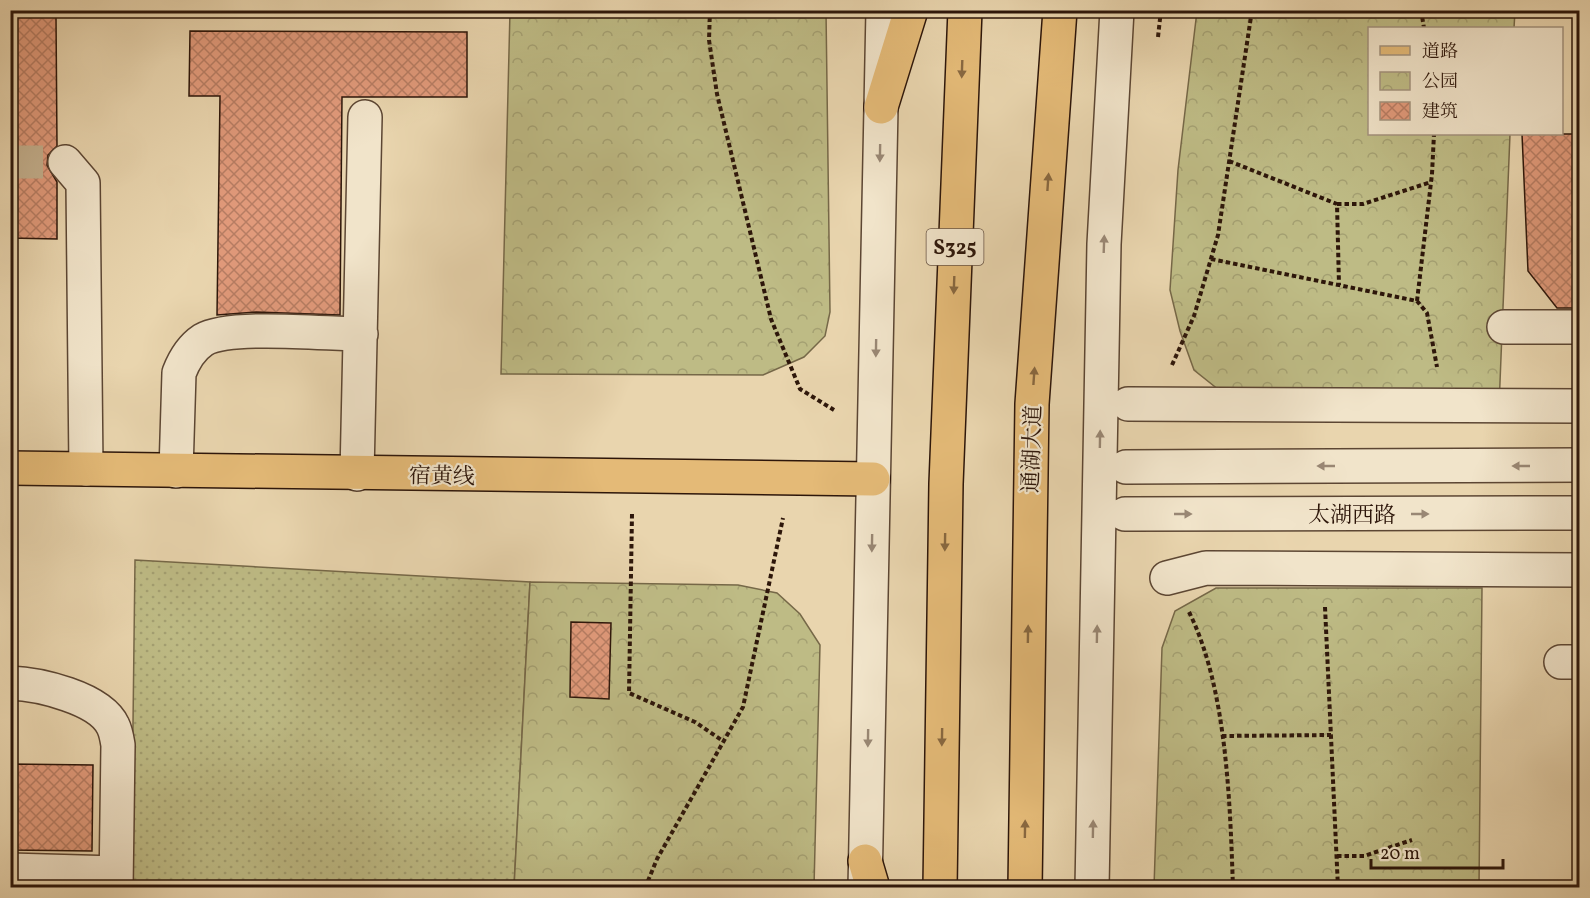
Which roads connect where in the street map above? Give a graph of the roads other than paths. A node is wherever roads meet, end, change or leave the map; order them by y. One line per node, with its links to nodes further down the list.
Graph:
1 (882, 10): 6 (street)
2 (911, 10): 6 (main road)
3 (965, 10): 29 (main road, S325, one-way to 29)
4 (1060, 10): 30 (main road, 通湖大道, one-way to 4)
5 (1117, 10): 31 (street, one-way to 5)
6 (881, 107): 20 (street, one-way to 20)
7 (365, 117): 11 (street)
8 (65, 162): 17 (street)
9 (1504, 327): 10 (street)
10 (1580, 327)
11 (360, 334): 18 (street); 19 (street)
12 (1142, 404): 13 (street)
13 (1580, 406)
14 (1580, 465): 15 (street, one-way to 15)
15 (1126, 467)
16 (10, 468): 17 (main road, 宿黄线)
17 (86, 469): 18 (main road, 宿黄线)
18 (176, 471): 19 (main road, 宿黄线)
19 (357, 474): 20 (main road, 宿黄线)
20 (873, 479): 27 (street, one-way to 27)
21 (1580, 513): 22 (street, 太湖西路, one-way to 21)
22 (1125, 514)
23 (1580, 570): 24 (street)
24 (1167, 578)
25 (10, 682): 28 (street)
26 (10, 870): 28 (street)
27 (868, 879)
28 (116, 880)
29 (940, 888)
30 (1025, 888)
31 (1092, 888)

